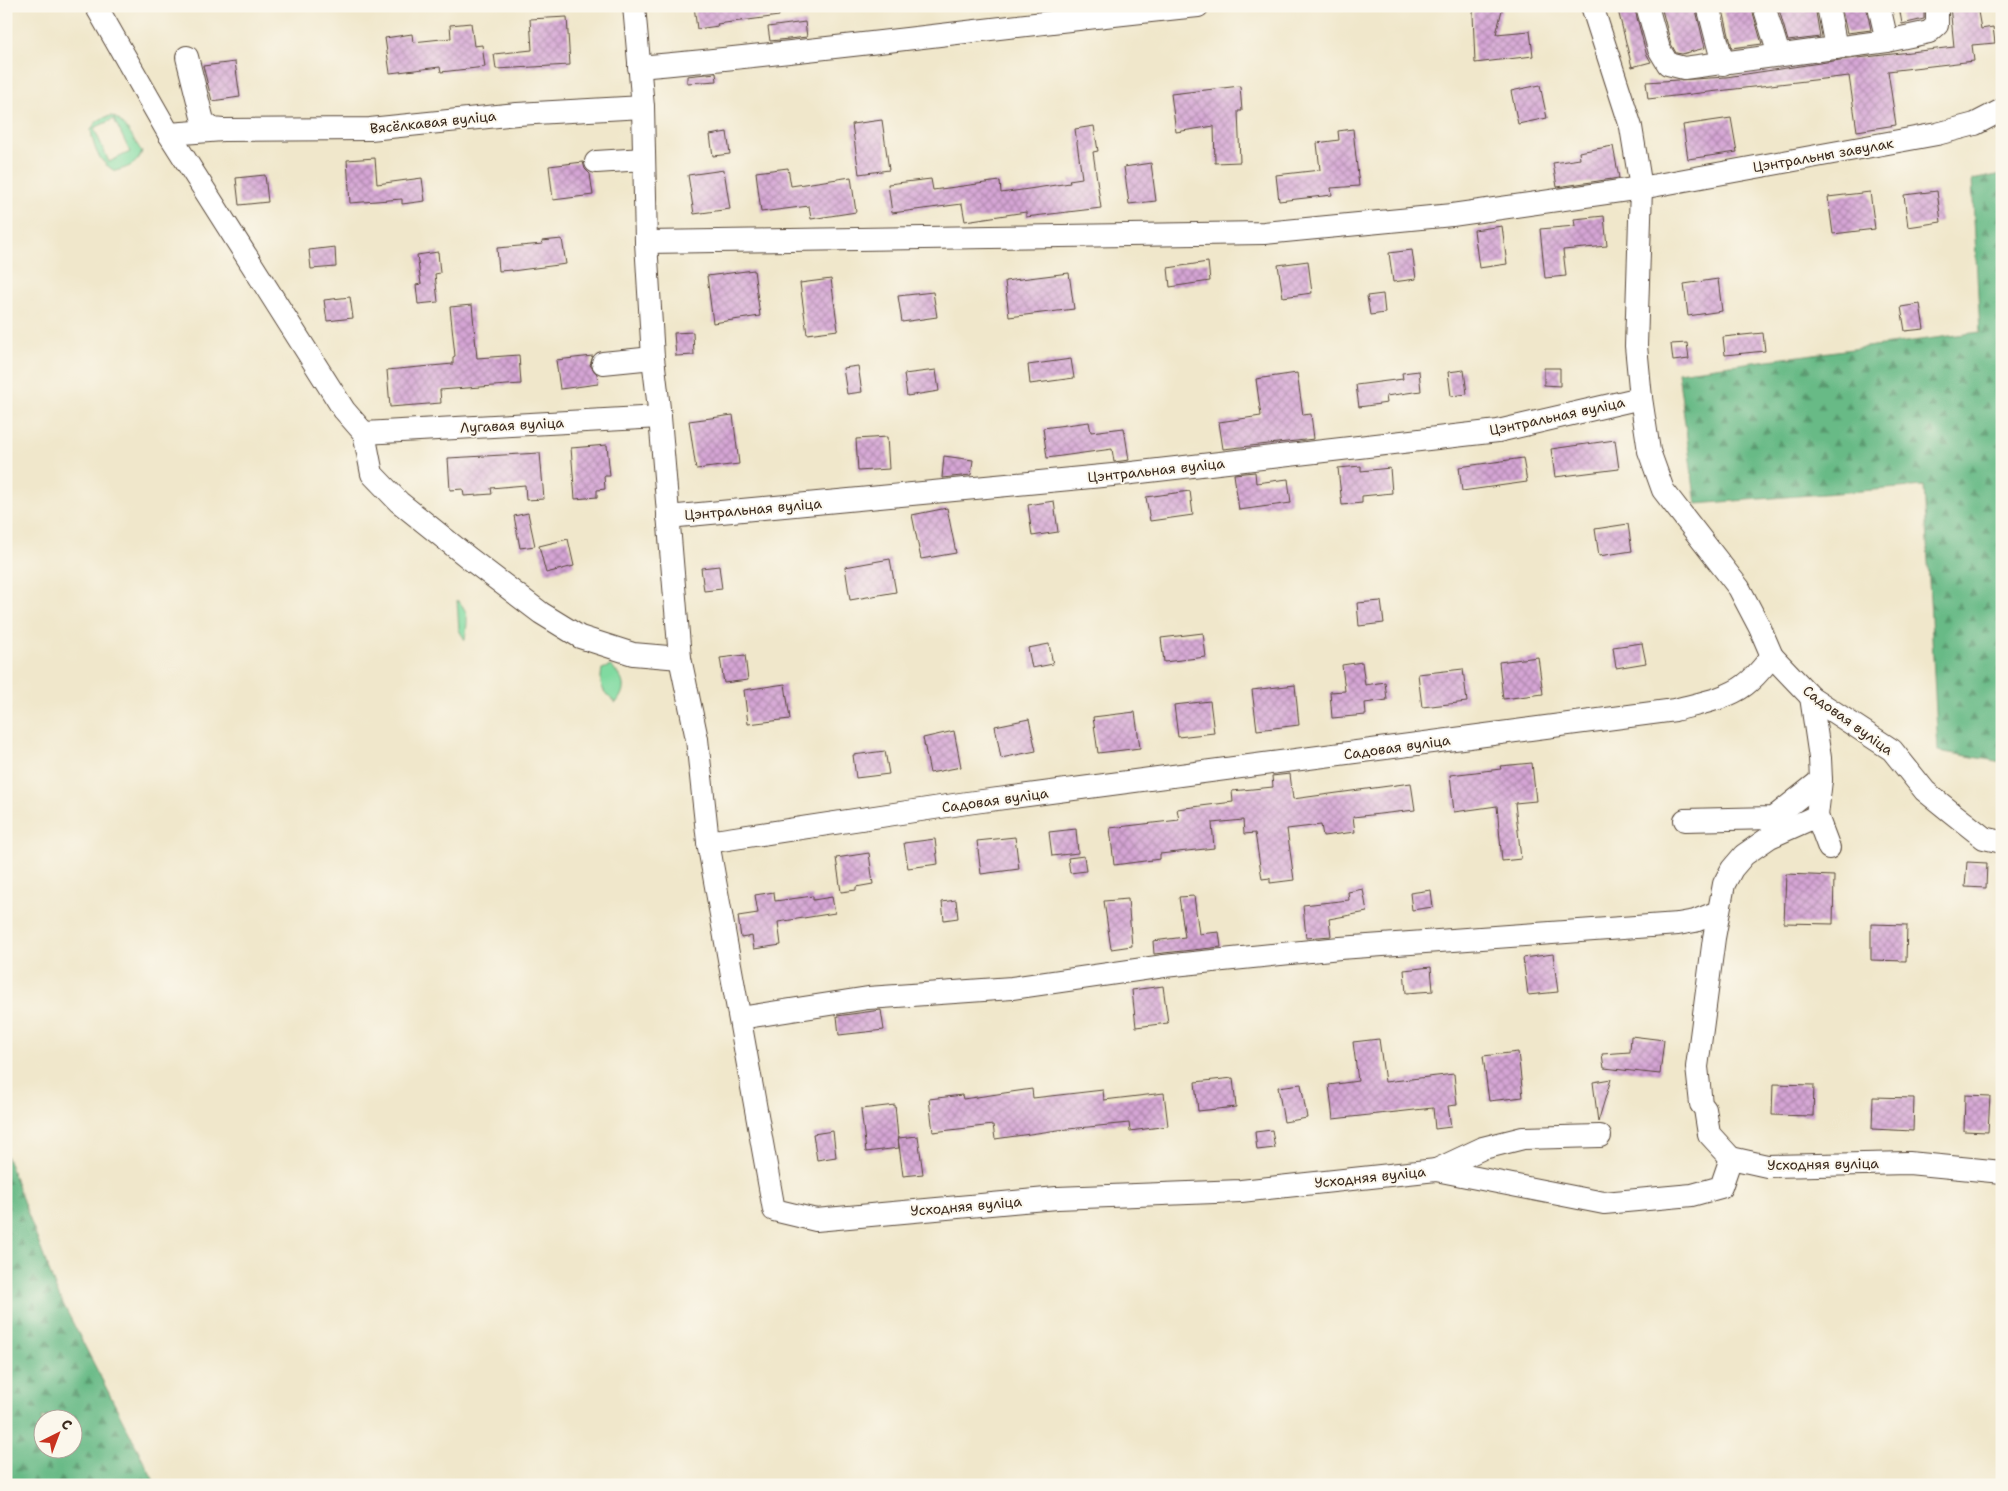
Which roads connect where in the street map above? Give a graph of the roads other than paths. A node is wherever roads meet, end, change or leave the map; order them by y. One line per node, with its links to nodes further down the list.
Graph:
1 (96, 6): 20 (street)
2 (634, 6): 16 (street)
3 (1198, 6): 16 (street)
4 (1592, 6): 23 (street)
5 (1646, 6): 15 (street)
6 (1708, 6): 15 (street)
7 (1764, 6): 13 (street)
8 (1828, 6): 12 (street)
9 (1879, 6): 11 (street)
10 (1937, 6): 11 (street)
11 (1887, 41): 12 (street)
12 (1836, 48): 13 (street)
13 (1779, 55): 15 (street)
14 (187, 57): 19 (street)
15 (1723, 64)
16 (638, 67): 17 (street)
17 (643, 107): 19 (street, Вясёлкавая вуліца); 21 (street)
18 (2002, 110): 23 (street, Цэнтральны завулак)
19 (223, 130): 20 (street, Вясёлкавая вуліца)
20 (169, 134): 29 (street)
21 (644, 159): 22 (street); 24 (street)
22 (596, 162)
23 (1641, 188): 24 (street, Цэнтральны завулак); 27 (street)
24 (646, 242): 25 (street)
25 (653, 358): 26 (street); 28 (street)
26 (603, 363)
27 (1640, 398): 30 (street, Цэнтральная вуліца); 31 (street)
28 (660, 416): 29 (street, Лугавая вуліца); 30 (street)
29 (364, 433): 32 (street)
30 (668, 517): 32 (street)
31 (1772, 656): 33 (street, Садовая вуліца); 37 (street, Садовая вуліца)
32 (680, 658): 37 (street)
33 (1812, 697): 34 (street); 38 (street, Садовая вуліца)
34 (1821, 780): 35 (street); 36 (street)
35 (1818, 816): 39 (street); 40 (street)
36 (1685, 820)
37 (708, 842): 41 (street)
38 (2002, 842)
39 (1829, 848)
40 (1718, 912): 41 (street); 43 (street)
41 (740, 1018): 44 (street, Усходняя вуліца)
42 (1600, 1136): 44 (street)
43 (1731, 1158): 44 (street, Усходняя вуліца); 45 (street, Усходняя вуліца)
44 (1436, 1170)
45 (2002, 1172)

